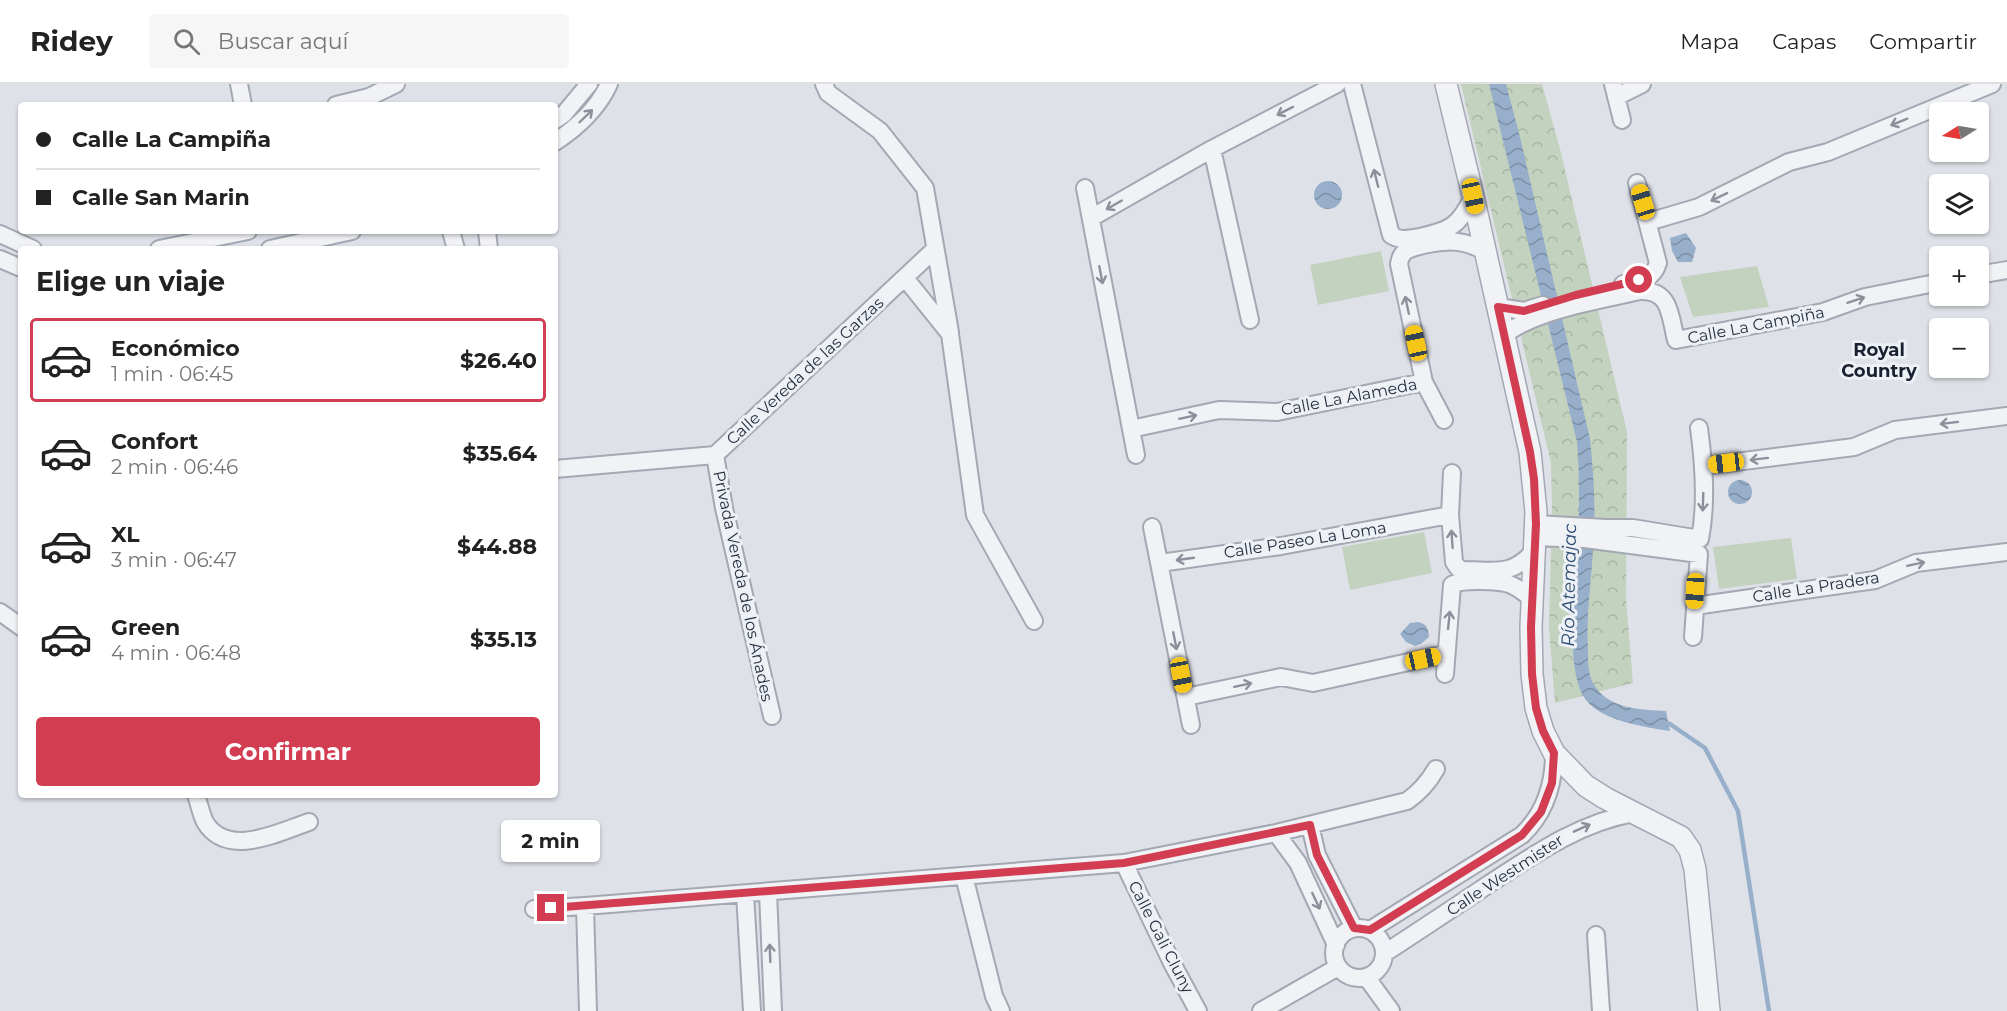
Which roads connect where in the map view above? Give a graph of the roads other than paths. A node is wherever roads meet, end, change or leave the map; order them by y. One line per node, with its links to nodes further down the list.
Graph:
1 (239, 84): 12 (street)
2 (396, 84): 13 (street)
3 (589, 84): 14 (street)
4 (609, 84): 16 (street, one-way to 4)
5 (824, 84): 29 (street)
6 (1337, 84): 17 (street, one-way to 17)
7 (1352, 84): 20 (street, one-way to 7)
8 (1446, 84): 20 (street)
9 (1642, 84): 11 (street)
10 (1992, 84): 22 (street, one-way to 22)
11 (1614, 90): 15 (street)
12 (242, 102)
13 (348, 102)
14 (558, 118)
15 (1622, 120)
16 (558, 140)
17 (1212, 149): 21 (street, one-way to 21); 40 (street)
18 (1637, 183): 22 (street, Calle La Campiña)
19 (1085, 188): 21 (street)
20 (1473, 196): 30 (street)
21 (1090, 218): 47 (street, one-way to 47)
22 (1648, 222): 37 (street, Calle La Campiña)
23 (0, 234): 26 (street)
24 (233, 234): 27 (street)
25 (338, 234): 28 (street)
26 (26, 246)
27 (174, 246)
28 (284, 246)
29 (934, 250): 35 (street, Calle Vereda de las Garzas); 41 (street)
30 (1486, 252): 38 (street); 43 (street, Calle La Alameda, one-way to 30)
31 (0, 259): 32 (street)
32 (18, 267)
33 (2007, 270): 34 (street)
34 (1989, 273)
35 (904, 278): 41 (street); 48 (street, Calle Vereda de las Garzas)
36 (1929, 284): 37 (street, Calle La Campiña, one-way to 36)
37 (1577, 299): 39 (street, Calle La Campiña)
38 (1498, 307): 39 (street, Calle La Campiña); 42 (street)
39 (1526, 316): 42 (street, Calle La Campiña)
40 (1250, 320)
41 (950, 334): 62 (street)
42 (1504, 335): 55 (street)
43 (1424, 382): 45 (street, Calle La Alameda); 47 (street, Calle La Alameda, one-way to 43)
44 (2007, 416): 50 (street, one-way to 50)
45 (1444, 420)
46 (1699, 428): 50 (street)
47 (1131, 429): 49 (street)
48 (715, 455): 51 (street, Calle Vereda de las Garzas); 68 (street, Privada Vereda de los Ánades)
49 (1136, 455)
50 (1704, 466): 56 (street, one-way to 56)
51 (558, 469)
52 (1452, 473): 53 (street)
53 (1450, 515): 55 (street, one-way to 53); 58 (street, Calle Paseo La Loma, one-way to 58)
54 (1152, 527): 58 (street)
55 (1543, 535): 56 (street); 59 (street)
56 (1605, 536): 60 (street)
57 (2007, 552): 60 (street, Calle La Pradera, one-way to 57)
58 (1160, 563): 67 (street, one-way to 67)
59 (1533, 600): 65 (street, one-way to 59); 70 (street)
60 (1695, 606): 64 (street)
61 (0, 612): 63 (street)
62 (1034, 621)
63 (18, 625)
64 (1693, 638)
65 (1445, 654): 66 (street); 67 (street, one-way to 65)
66 (1445, 674)
67 (1186, 697): 69 (street)
68 (772, 716)
69 (1191, 725)
70 (1554, 753): 73 (street); 75 (street, Calle Westmister)
71 (1436, 770): 76 (street)
72 (197, 798): 74 (street)
73 (1634, 813): 78 (street, Calle Westmister, one-way to 73); 101 (street)
74 (309, 822)
75 (1533, 824): 78 (street); 87 (street, Calle Westmister)
76 (1310, 825): 77 (street); 79 (street)
77 (1276, 833): 80 (street); 81 (street)
78 (1549, 845): 90 (street, Calle Westmister)
79 (1317, 855): 81 (street); 87 (street)
80 (1124, 863): 82 (street); 97 (street, Calle Gali Cluny)
81 (1298, 863): 89 (street, one-way to 89)
82 (964, 876): 83 (street); 96 (street)
83 (768, 892): 84 (street); 95 (street, one-way to 83)
84 (745, 894): 85 (street); 94 (street)
85 (585, 906): 86 (street); 93 (street)
86 (534, 909)
87 (1362, 929): 89 (street); 90 (street)
88 (1596, 935): 100 (street)
89 (1336, 945): 91 (street)
90 (1385, 953): 92 (street)
91 (1338, 967): 92 (street); 98 (street)
92 (1367, 978): 99 (street)
93 (588, 1011)
94 (752, 1011)
95 (772, 1011)
96 (1000, 1011)
97 (1198, 1011)
98 (1262, 1011)
99 (1391, 1011)
100 (1601, 1011)
101 (1710, 1011)

